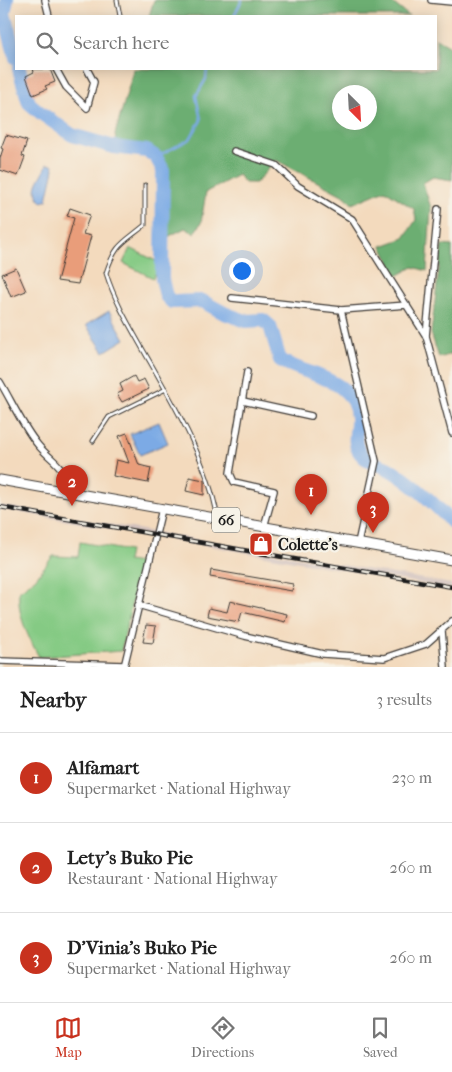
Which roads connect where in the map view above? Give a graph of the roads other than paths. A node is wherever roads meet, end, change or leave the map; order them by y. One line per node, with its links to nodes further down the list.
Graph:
1 (45, 0): 5 (street)
2 (117, 0): 6 (lane)
3 (432, 0): 4 (street)
4 (452, 2)
5 (49, 15)
6 (120, 15)
7 (57, 70): 8 (street)
8 (88, 70)
9 (234, 151): 13 (street)
10 (145, 184): 18 (lane)
11 (438, 209): 15 (street)
12 (232, 298): 14 (street)
13 (407, 305): 14 (street); 15 (street)
14 (341, 310): 28 (street)
15 (426, 336): 21 (street)
16 (248, 372): 19 (street)
17 (0, 382): 24 (street)
18 (166, 389): 22 (lane); 26 (lane)
19 (243, 401): 20 (street); 27 (street)
20 (311, 416)
21 (452, 433)
22 (93, 441)
23 (0, 480): 24 (main road, 66)
24 (68, 492): 25 (main road, 66)
25 (162, 509): 26 (main road, 66); 30 (street)
26 (218, 519): 27 (main road, 66)
27 (264, 527): 28 (main road, 66)
28 (358, 543): 29 (main road, 66)
29 (452, 560)
30 (138, 606): 32 (street); 34 (street)
31 (452, 621): 32 (street)
32 (442, 631): 35 (street)
33 (0, 661): 34 (street)
34 (124, 666)
35 (445, 667)

